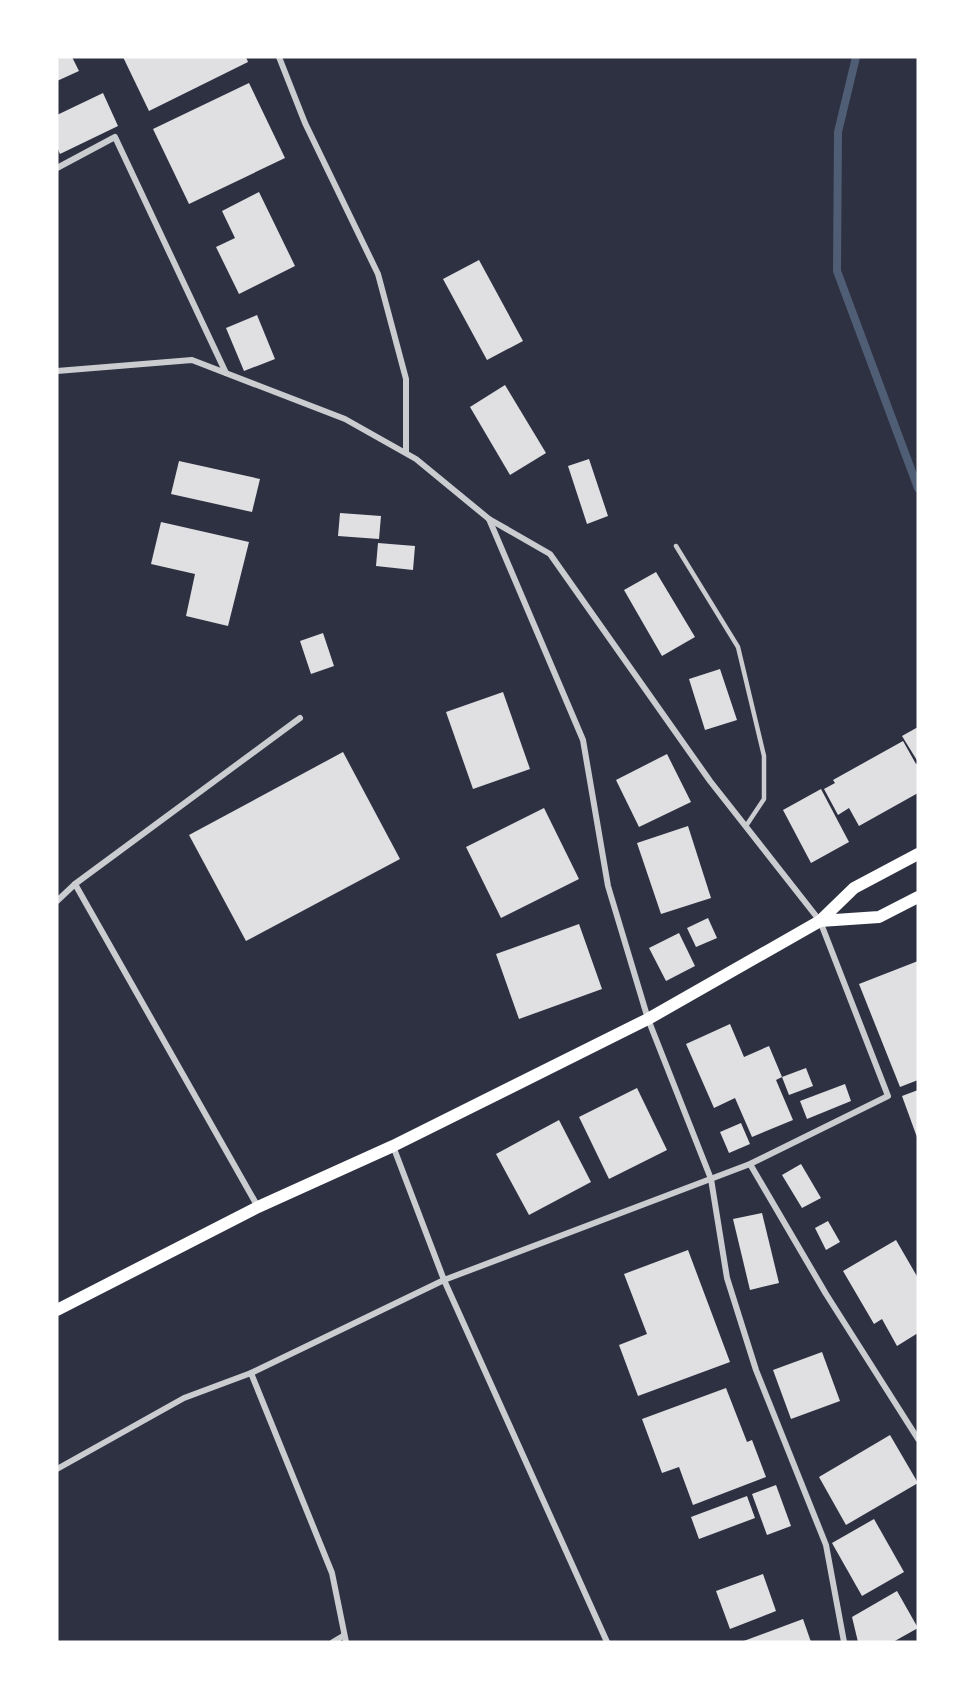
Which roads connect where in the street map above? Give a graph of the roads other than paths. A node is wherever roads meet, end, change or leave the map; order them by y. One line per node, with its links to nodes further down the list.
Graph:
1 (279, 57): 5 (street)
2 (57, 168): 4 (street)
3 (57, 371): 4 (street)
4 (226, 374): 5 (street)
5 (406, 452): 6 (street)
6 (489, 519): 9 (street); 15 (street)
7 (676, 546): 9 (lane)
8 (300, 718): 11 (street)
9 (746, 826): 14 (street)
10 (918, 854): 14 (main road)
11 (75, 884): 13 (street); 19 (street)
12 (918, 897): 14 (main road)
13 (57, 902)
14 (820, 921): 15 (main road); 17 (street)
15 (648, 1019): 16 (main road); 18 (street)
16 (393, 1146): 19 (main road); 20 (street)
17 (750, 1164): 18 (street); 23 (street)
18 (711, 1179): 20 (street); 28 (street)
19 (258, 1207): 21 (main road)
20 (444, 1280): 22 (street); 27 (street)
21 (57, 1310)
22 (251, 1373): 24 (street); 25 (street)
23 (918, 1439)
24 (57, 1469)
25 (344, 1639): 26 (street)
26 (333, 1642)
27 (607, 1642)
28 (844, 1642)

